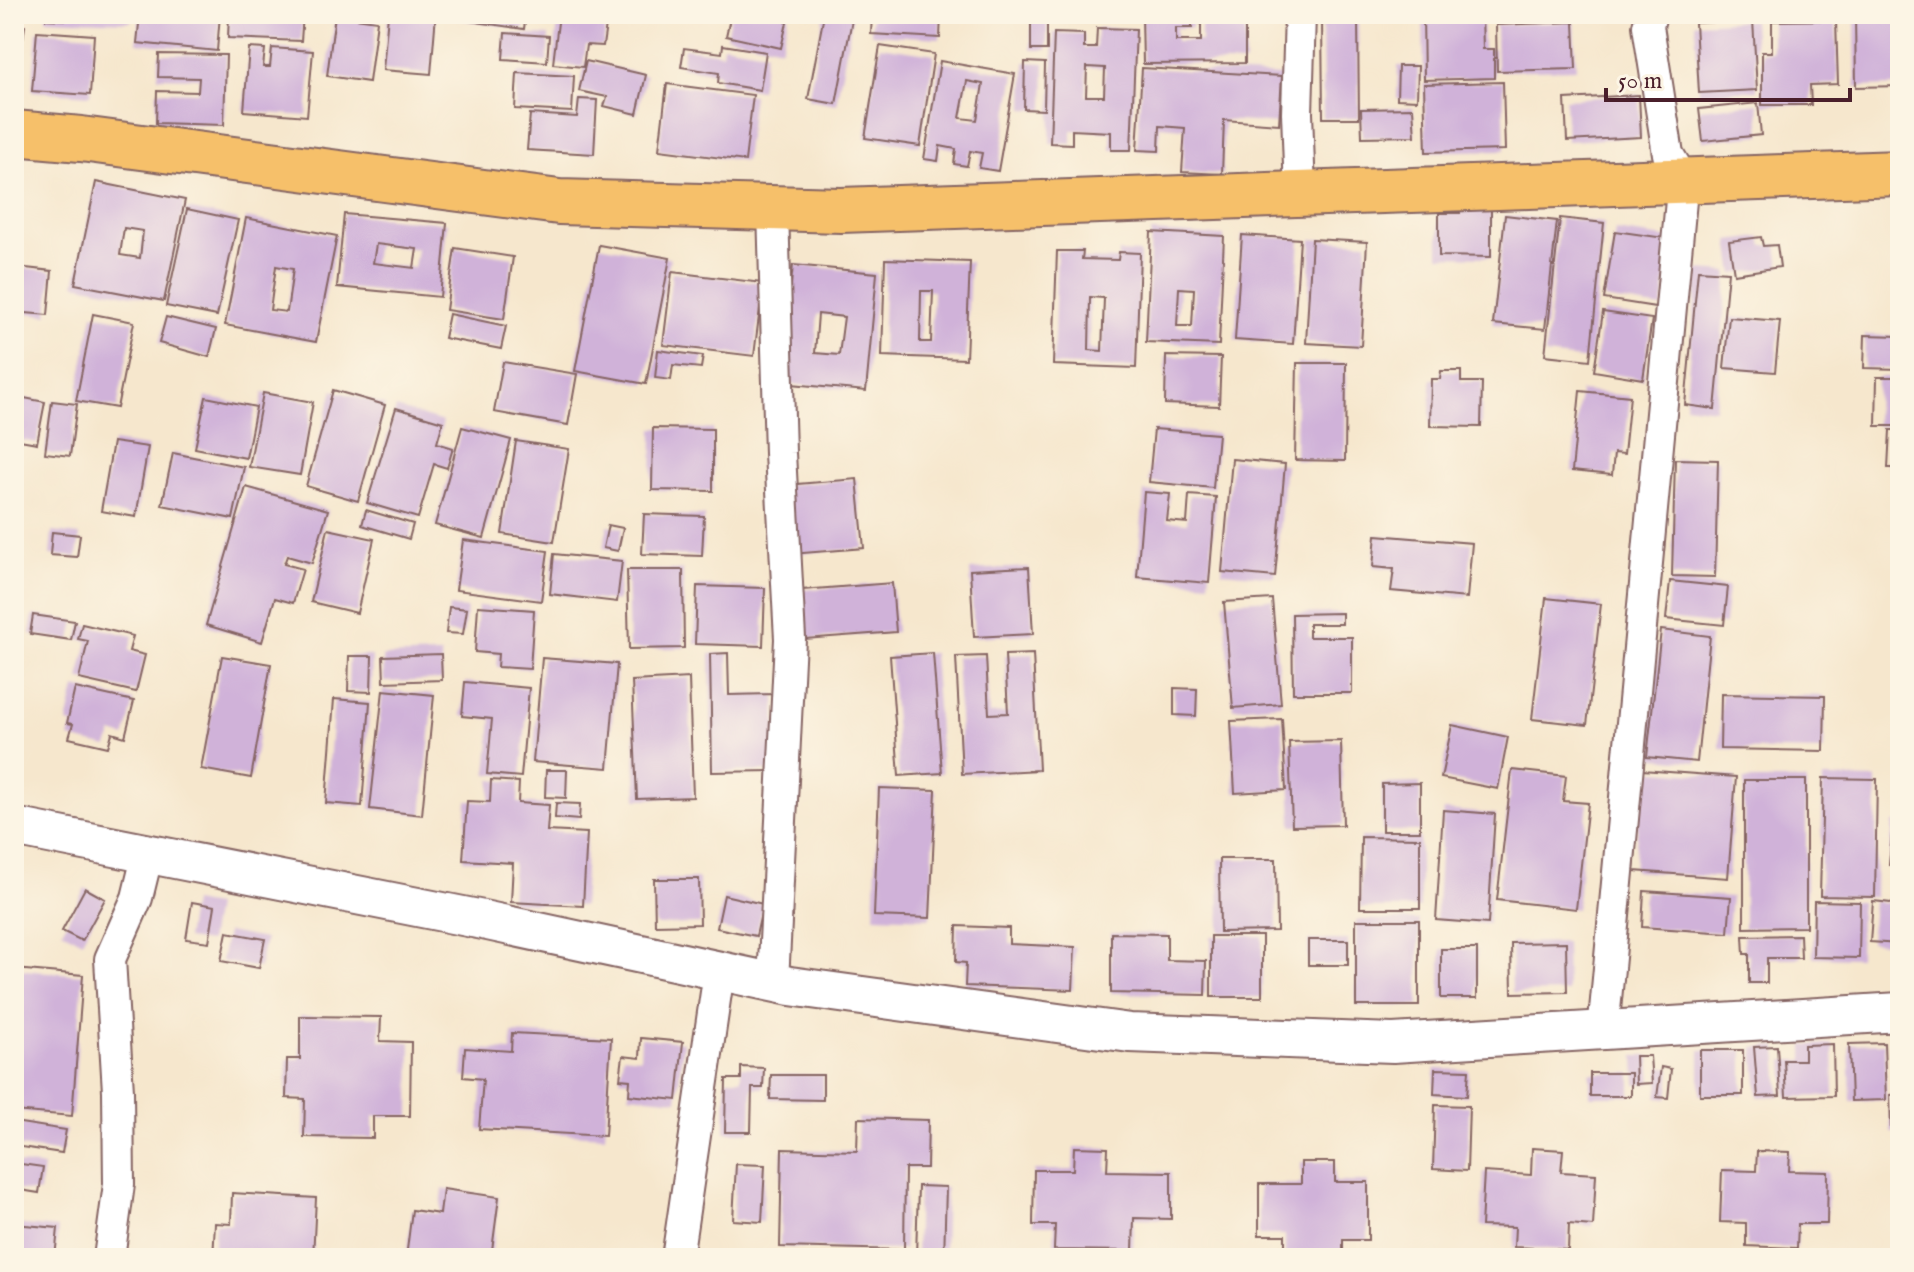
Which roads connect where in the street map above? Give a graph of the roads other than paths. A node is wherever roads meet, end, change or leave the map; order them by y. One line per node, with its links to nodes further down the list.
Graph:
1 (1300, 14): 6 (street)
2 (1651, 14): 5 (street)
3 (14, 133): 7 (main road)
4 (1900, 173): 5 (main road)
5 (1683, 179): 6 (main road); 13 (street)
6 (1300, 192): 7 (main road)
7 (773, 209): 11 (street)
8 (14, 827): 9 (street)
9 (148, 853): 10 (street); 14 (street)
10 (719, 972): 11 (street); 15 (street)
11 (773, 982): 13 (street)
12 (1900, 1012): 13 (street)
13 (1603, 1032)
14 (109, 1258)
15 (677, 1258)

